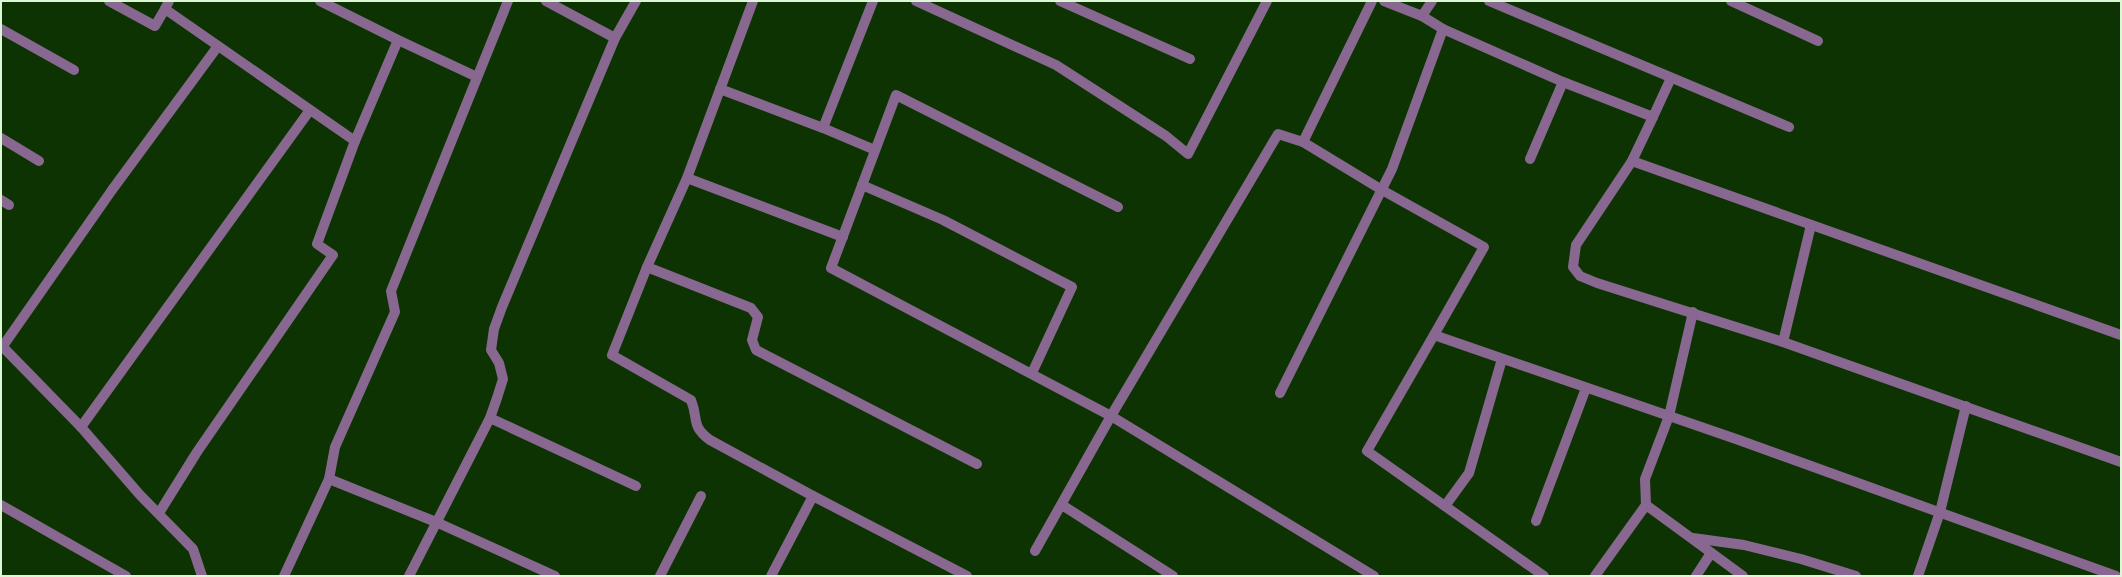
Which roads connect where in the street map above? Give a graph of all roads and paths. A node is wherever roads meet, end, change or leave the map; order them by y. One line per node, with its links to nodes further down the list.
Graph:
1 (109, 1): 16 (street)
2 (320, 1): 21 (street)
3 (508, 1): 26 (street)
4 (546, 1): 20 (street)
5 (636, 1): 20 (street)
6 (754, 1): 29 (street)
7 (873, 1): 32 (street)
8 (916, 1): 10 (street)
9 (1060, 1): 24 (street)
10 (1267, 1)
11 (1372, 1): 36 (street)
12 (1384, 1): 17 (street)
13 (1432, 1): 17 (street)
14 (1490, 1): 27 (street)
15 (1731, 1): 22 (street)
16 (167, 5): 23 (street)
17 (1422, 16): 19 (street)
18 (1, 29): 25 (street)
19 (1443, 29): 28 (street); 43 (street)
20 (615, 38): 60 (street)
21 (398, 40): 26 (street); 35 (street)
22 (1818, 41)
23 (218, 46): 30 (street); 52 (street)
24 (1190, 59)
25 (74, 70)
26 (477, 77): 64 (street)
27 (1671, 78): 31 (street); 33 (street)
28 (1563, 82): 31 (street); 38 (street)
29 (720, 89): 32 (street); 41 (street)
30 (310, 110): 35 (street); 61 (street)
31 (1653, 117): 40 (street)
32 (823, 128): 37 (street)
33 (1789, 128)
34 (1, 138): 39 (street)
35 (355, 141): 73 (street)
36 (1303, 142): 43 (street); 58 (street)
37 (875, 150): 42 (street); 44 (street)
38 (1530, 159)
39 (39, 161)
40 (1632, 161): 45 (street); 48 (street)
41 (687, 178): 46 (street); 47 (street)
42 (862, 185): 46 (street); 54 (street)
43 (1382, 190): 49 (street); 56 (street)
44 (1118, 207)
45 (1811, 225): 50 (street); 51 (street)
46 (843, 237): 54 (street)
47 (647, 267): 63 (street); 67 (street)
48 (1692, 312): 51 (street); 59 (street)
49 (1434, 335): 53 (street); 71 (street)
50 (2121, 335)
51 (1782, 342): 57 (street)
52 (2, 346): 61 (street)
53 (1502, 359): 55 (street); 71 (street)
54 (1032, 373): 58 (street)
55 (1586, 388): 59 (street); 74 (street)
56 (1280, 393)
57 (1966, 406): 62 (street); 72 (street)
58 (1111, 416): 69 (street); 88 (street)
59 (1669, 416): 70 (street); 72 (street)
60 (490, 418): 65 (street); 75 (street)
61 (81, 427): 73 (street)
62 (2121, 462)
63 (977, 464)
64 (329, 479): 75 (street); 81 (street)
65 (636, 486)
66 (701, 496): 84 (street)
67 (813, 496): 85 (street); 86 (street)
68 (1, 505): 79 (street)
69 (1062, 505): 77 (street); 87 (street)
70 (1646, 505): 76 (street); 90 (street)
71 (1444, 506): 89 (street)
72 (1940, 512): 94 (street); 95 (street)
73 (159, 513): 80 (street)
74 (1536, 521)
75 (436, 522): 82 (street); 83 (street)
76 (1691, 538): 78 (street); 93 (street)
77 (1035, 551)
78 (1711, 553): 91 (street); 92 (street)
79 (126, 576)
80 (202, 576)
81 (284, 576)
82 (409, 576)
83 (555, 576)
84 (660, 576)
85 (771, 576)
86 (967, 576)
87 (1173, 576)
88 (1374, 576)
89 (1544, 576)
90 (1595, 576)
91 (1696, 576)
92 (1743, 576)
93 (1856, 576)
94 (1918, 576)
95 (2116, 576)

